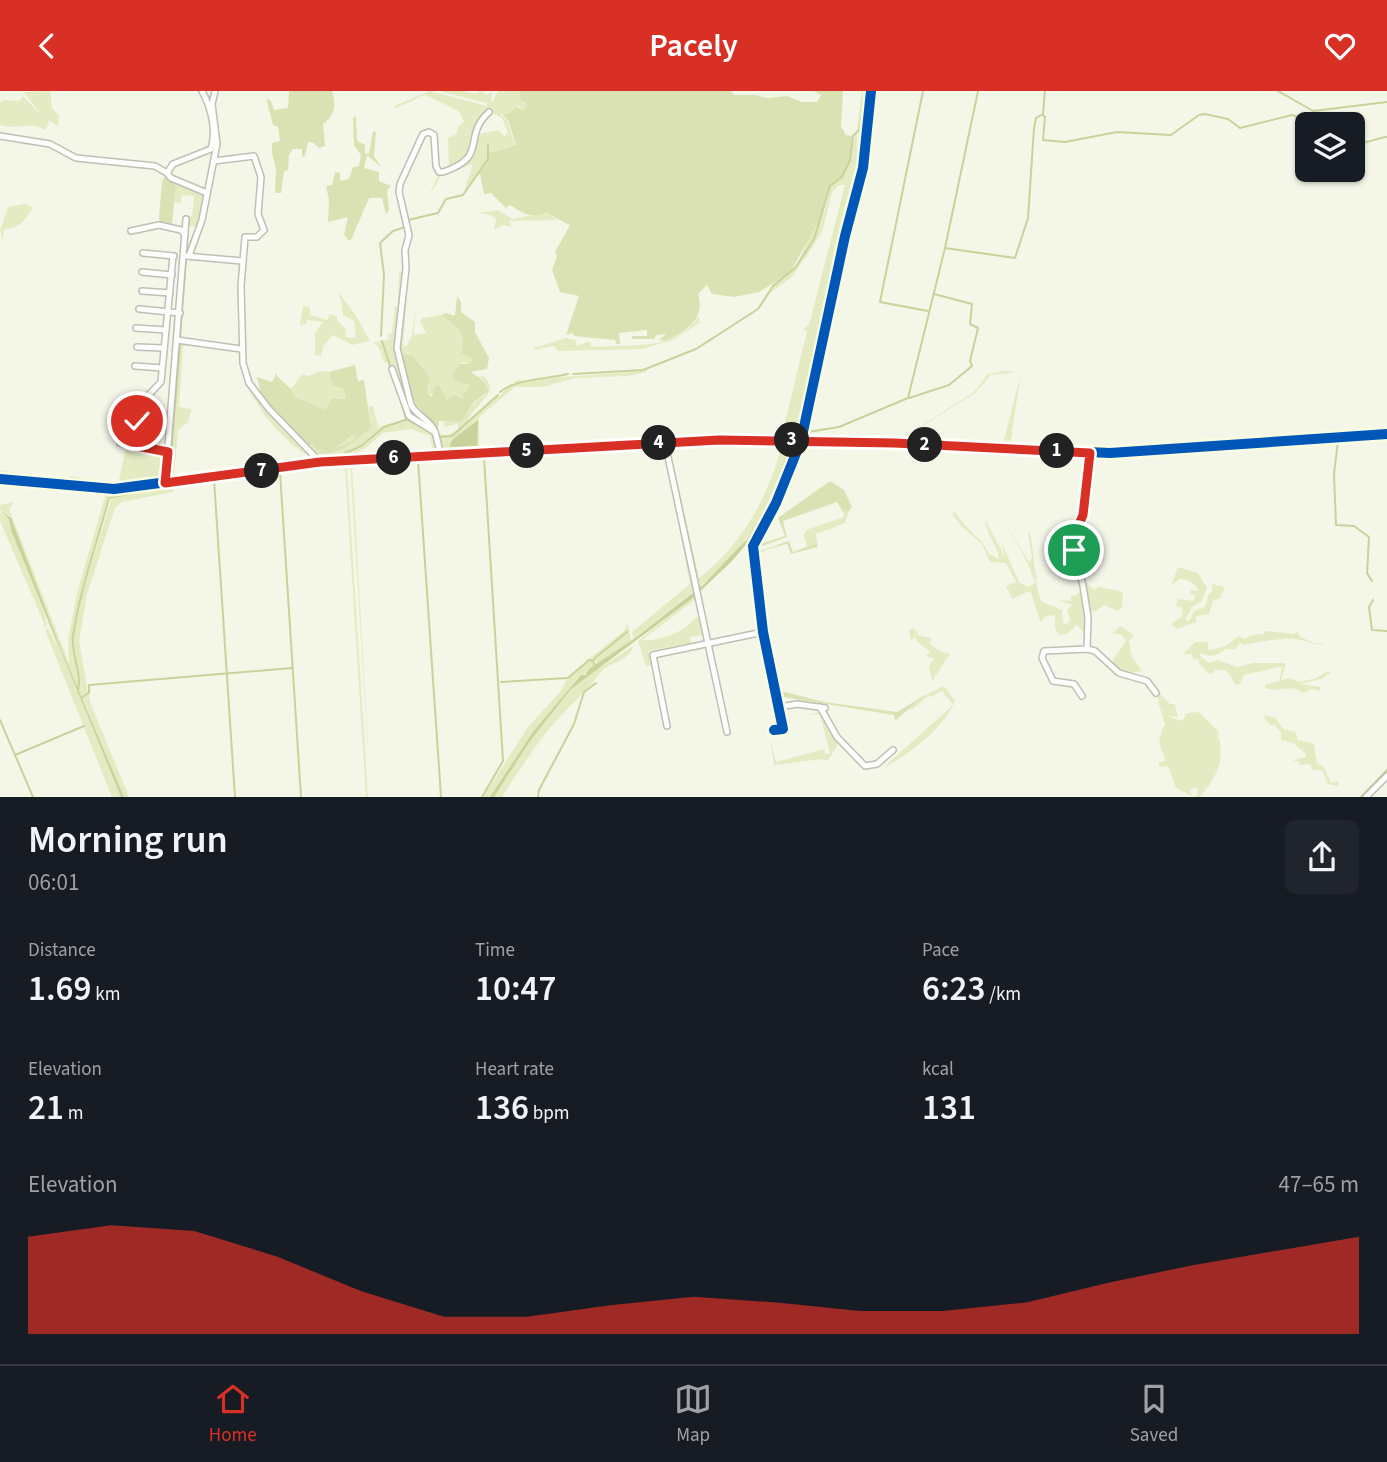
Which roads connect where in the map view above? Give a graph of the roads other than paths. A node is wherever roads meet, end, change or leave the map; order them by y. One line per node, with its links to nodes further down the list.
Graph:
1 (202, 91): 7 (street)
2 (215, 91): 6 (street)
3 (871, 91): 34 (street)
4 (489, 112): 32 (street)
5 (0, 136): 7 (street)
6 (214, 160): 8 (street); 15 (street)
7 (167, 173): 8 (street)
8 (207, 193): 14 (street)
9 (186, 219): 11 (street)
10 (131, 231): 11 (street)
11 (185, 235): 14 (street)
12 (143, 253): 13 (street)
13 (173, 256): 14 (street); 17 (street)
14 (186, 257): 15 (street); 22 (street)
15 (242, 261): 28 (street)
16 (142, 272): 17 (street)
17 (172, 275): 19 (street)
18 (142, 291): 19 (street)
19 (170, 293): 21 (street)
20 (139, 309): 21 (street)
21 (168, 311): 22 (street); 24 (street)
22 (180, 313): 25 (street)
23 (136, 328): 24 (street)
24 (166, 330): 27 (street)
25 (177, 340): 28 (street); 38 (street)
26 (137, 347): 27 (street)
27 (164, 348): 30 (street)
28 (241, 349): 41 (street)
29 (135, 366): 30 (street)
30 (162, 367): 37 (street)
31 (392, 369): 32 (street)
32 (435, 432): 40 (street)
33 (1387, 434): 39 (street)
34 (796, 441): 36 (street); 39 (street); 44 (street)
35 (120, 443): 37 (street)
36 (665, 443): 40 (street); 45 (street)
37 (132, 445): 38 (street)
38 (168, 452): 43 (street)
39 (1090, 453): 46 (street)
40 (441, 455): 41 (street)
41 (320, 462): 43 (street)
42 (0, 478): 43 (street)
43 (165, 483)
44 (763, 632): 45 (street); 49 (street)
45 (707, 643): 50 (street); 52 (street)
46 (1087, 649): 47 (street); 48 (street)
47 (1156, 693)
48 (1082, 696)
49 (780, 707): 51 (street); 53 (street)
50 (667, 726)
51 (774, 730)
52 (727, 732)
53 (893, 750)
54 (1387, 776): 55 (street)
55 (1366, 797)

